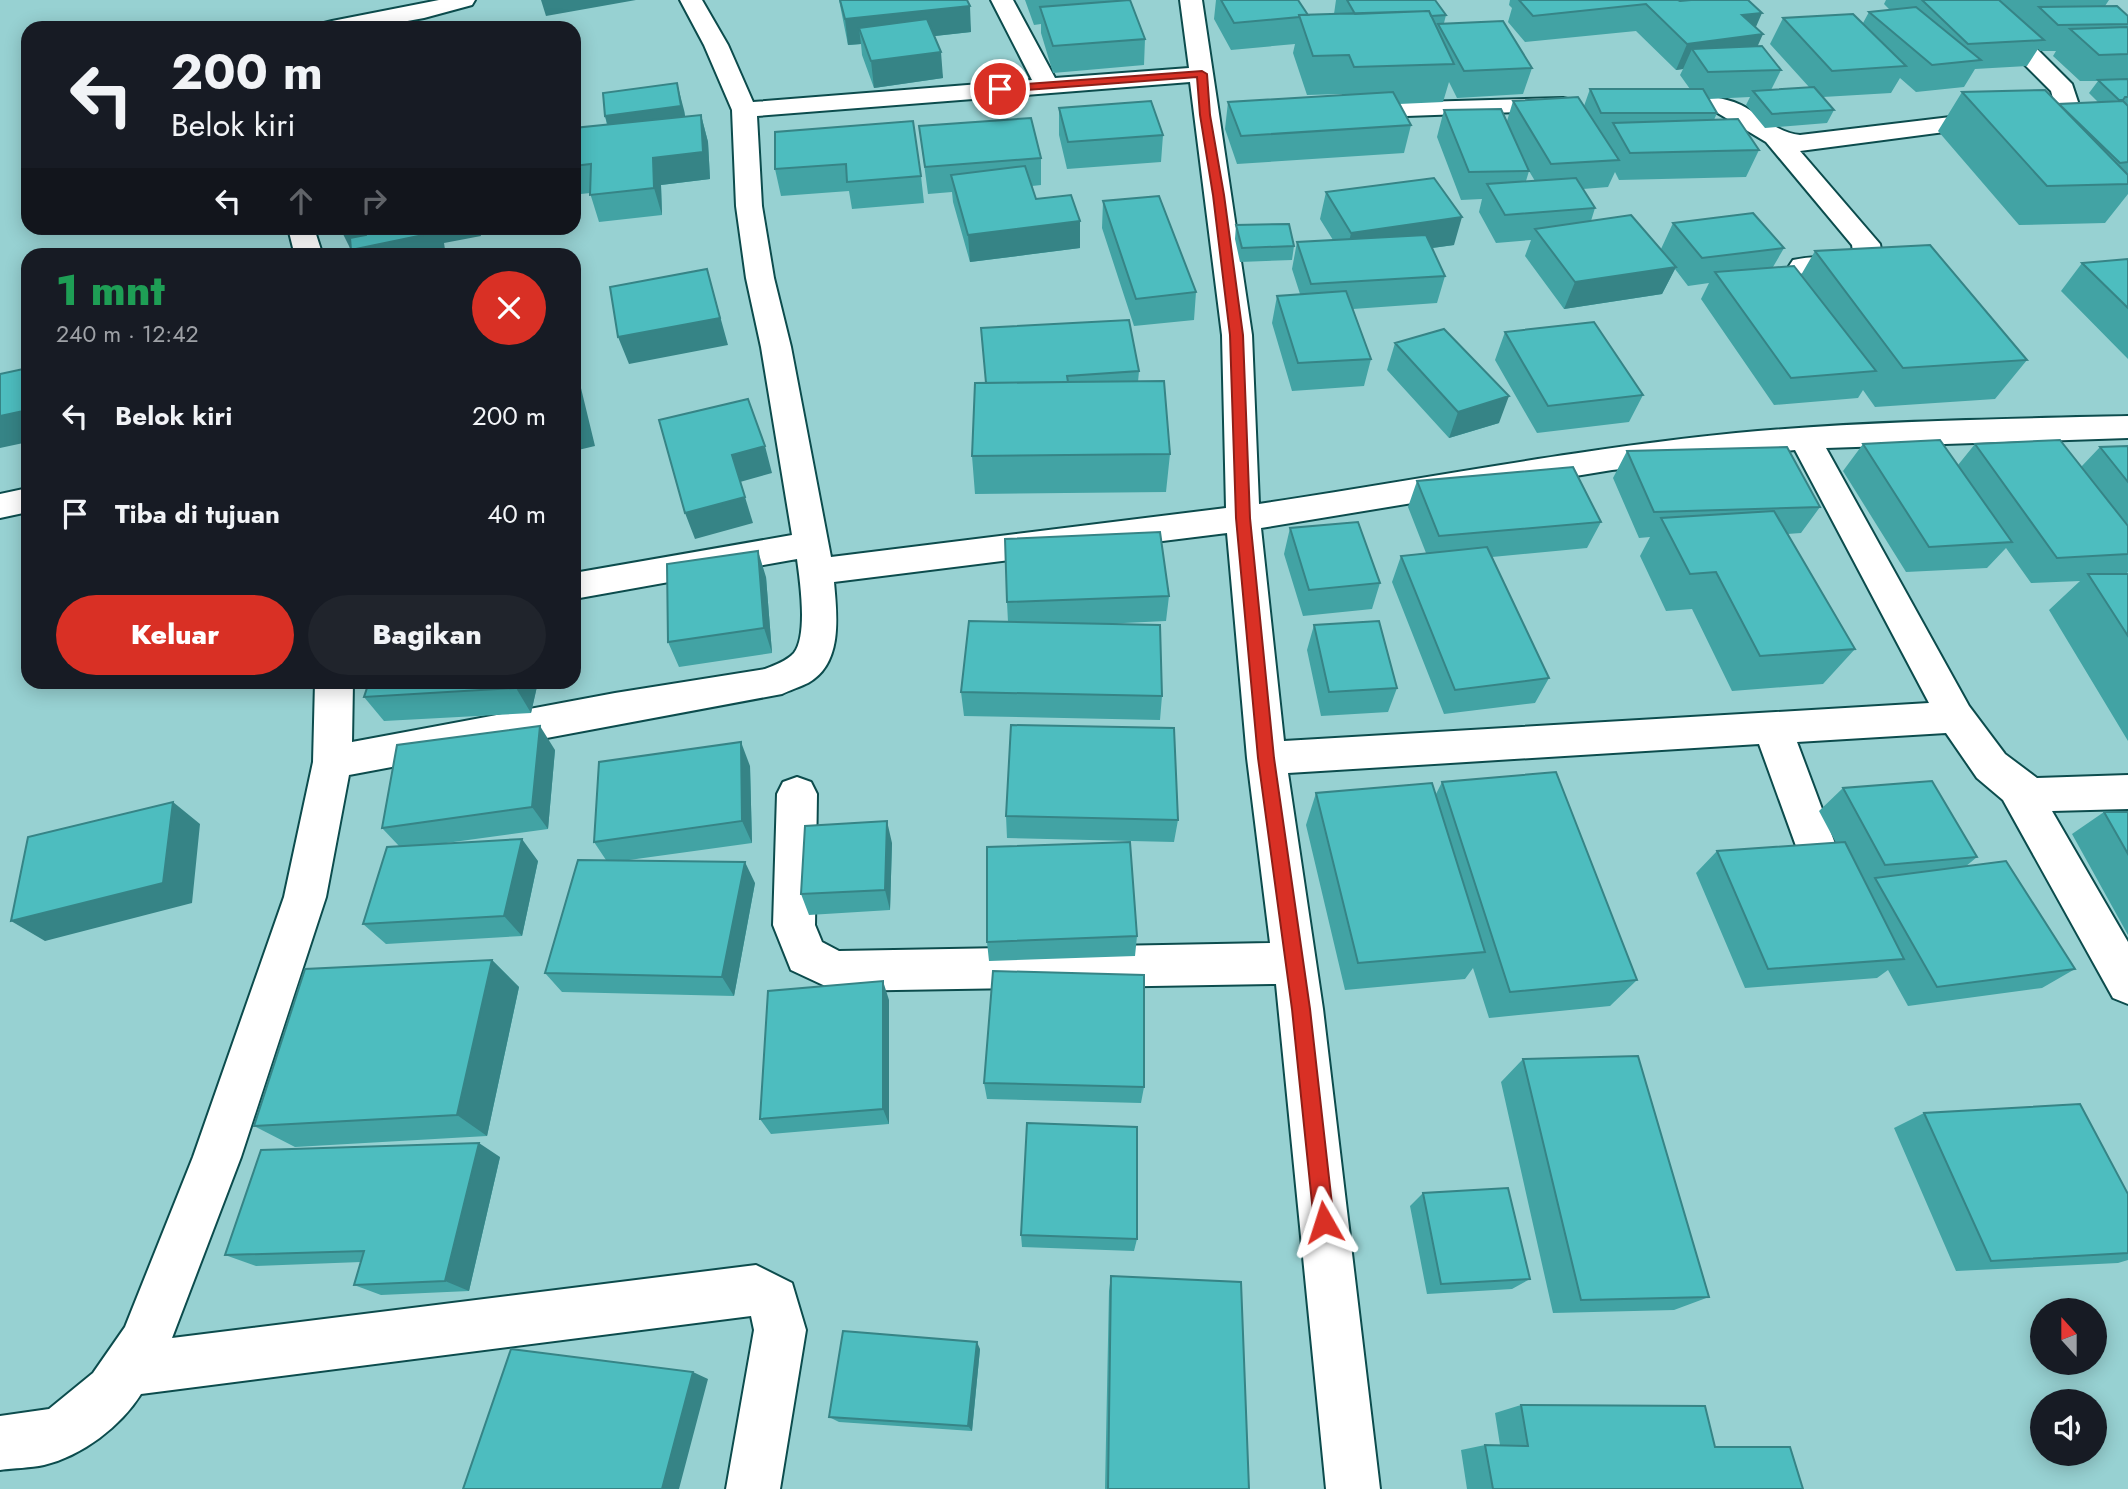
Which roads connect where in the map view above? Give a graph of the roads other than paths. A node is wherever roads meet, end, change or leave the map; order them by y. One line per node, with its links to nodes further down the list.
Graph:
1 (464, 0): 5 (street)
2 (691, 0): 11 (street)
3 (1002, 0): 7 (street)
4 (1191, 0): 8 (street)
5 (370, 21)
6 (2128, 26): 13 (street)
7 (1046, 85): 8 (street); 11 (street)
8 (1213, 98): 19 (street)
9 (1641, 103): 13 (street)
10 (1588, 104): 12 (street)
11 (744, 110): 20 (street)
12 (1325, 111)
13 (1777, 140): 14 (street)
14 (1803, 266)
15 (2128, 427): 16 (street)
16 (1806, 440): 19 (street); 23 (street)
17 (21, 502): 18 (street)
18 (0, 506)
19 (1243, 518): 20 (street); 25 (street)
20 (814, 558): 21 (street); 26 (street)
21 (581, 585)
22 (334, 689): 26 (street)
23 (1956, 717): 24 (street); 27 (street)
24 (1772, 727): 25 (street); 30 (street)
25 (1266, 758): 31 (street)
26 (332, 762): 33 (street)
27 (2017, 788): 28 (street); 32 (street)
28 (2128, 792)
29 (797, 794): 31 (street)
30 (1820, 857)
31 (1294, 963): 36 (street)
32 (2128, 983)
33 (127, 1370): 34 (street); 35 (street)
34 (0, 1443)
35 (753, 1489)
36 (1353, 1489)

